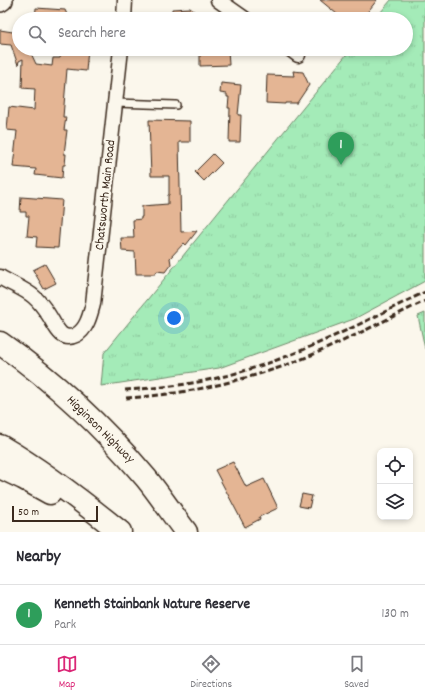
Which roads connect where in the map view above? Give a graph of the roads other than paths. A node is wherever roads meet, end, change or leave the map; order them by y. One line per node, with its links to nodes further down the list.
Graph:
1 (3, 0): 4 (street)
2 (125, 0): 5 (street)
3 (218, 0): 6 (street)
4 (0, 2)
5 (124, 12)
6 (235, 12)
7 (120, 56): 8 (street, Chatsworth Main Road)
8 (116, 103): 9 (lane); 10 (street, Chatsworth Main Road)
9 (176, 105)
10 (0, 277)
11 (0, 343): 15 (highway, Higginson Highway)
12 (0, 446): 14 (highway)
13 (0, 467): 14 (highway)
14 (119, 532)
15 (186, 532)

